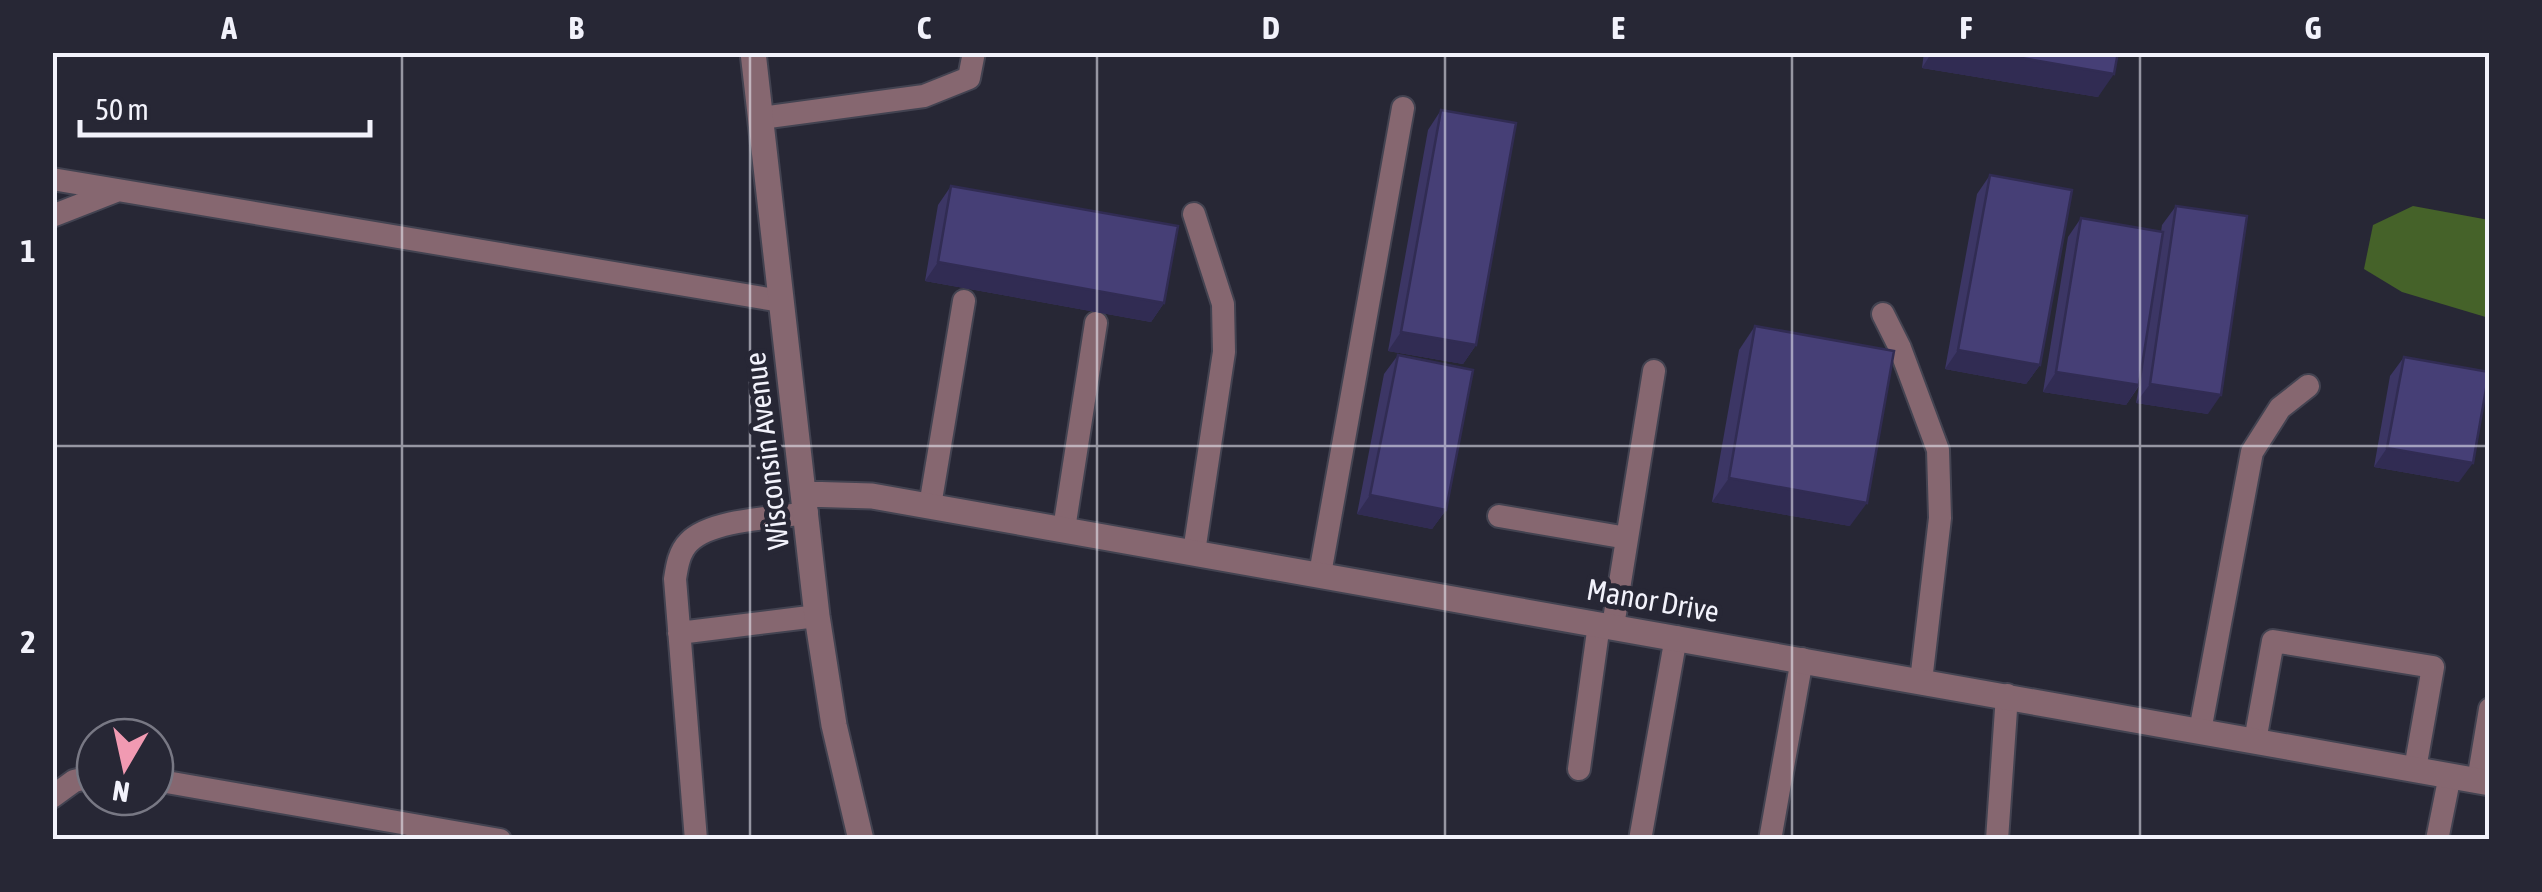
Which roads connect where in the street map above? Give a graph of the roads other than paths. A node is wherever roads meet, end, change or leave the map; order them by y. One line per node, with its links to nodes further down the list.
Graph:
1 (753, 52): 4 (street, Wisconsin Avenue)
2 (974, 52): 4 (lane)
3 (1403, 108): 21 (lane)
4 (760, 118): 9 (street, Wisconsin Avenue)
5 (52, 179): 6 (lane)
6 (119, 190): 8 (lane); 9 (lane)
7 (1194, 214): 20 (lane)
8 (52, 216)
9 (781, 301): 15 (street, Wisconsin Avenue)
10 (964, 302): 16 (lane)
11 (1883, 314): 27 (lane)
12 (1096, 323): 18 (lane)
13 (1654, 371): 19 (lane)
14 (2308, 386): 30 (lane)
15 (806, 504): 16 (street, Manor Drive); 22 (street, Wisconsin Avenue); 24 (lane)
16 (930, 506): 18 (street, Manor Drive)
17 (1499, 516): 19 (lane)
18 (1064, 529): 20 (street, Manor Drive)
19 (1627, 538): 23 (lane)
20 (1194, 552): 21 (street, Manor Drive)
21 (1320, 574): 23 (street, Manor Drive)
22 (817, 616): 24 (lane); 41 (street, Wisconsin Avenue)
23 (1606, 625): 25 (street, Manor Drive); 33 (lane)
24 (679, 634): 40 (lane)
25 (1676, 637): 26 (street, Manor Drive); 42 (lane)
26 (1802, 659): 27 (street, Manor Drive); 43 (lane)
27 (1921, 680): 28 (street, Manor Drive)
28 (2007, 696): 30 (street, Manor Drive); 44 (lane)
29 (2490, 709): 36 (lane)
30 (2200, 730): 31 (street, Manor Drive)
31 (2255, 741): 32 (street, Manor Drive); 32 (lane)
32 (2415, 769): 34 (street, Manor Drive)
33 (1578, 770)
34 (2450, 775): 36 (street, Manor Drive); 45 (lane)
35 (75, 781): 38 (lane)
36 (2484, 782)
37 (175, 783): 39 (lane)
38 (52, 797)
39 (500, 840)
40 (696, 840)
41 (861, 840)
42 (1640, 840)
43 (1770, 840)
44 (1997, 840)
45 (2437, 840)

